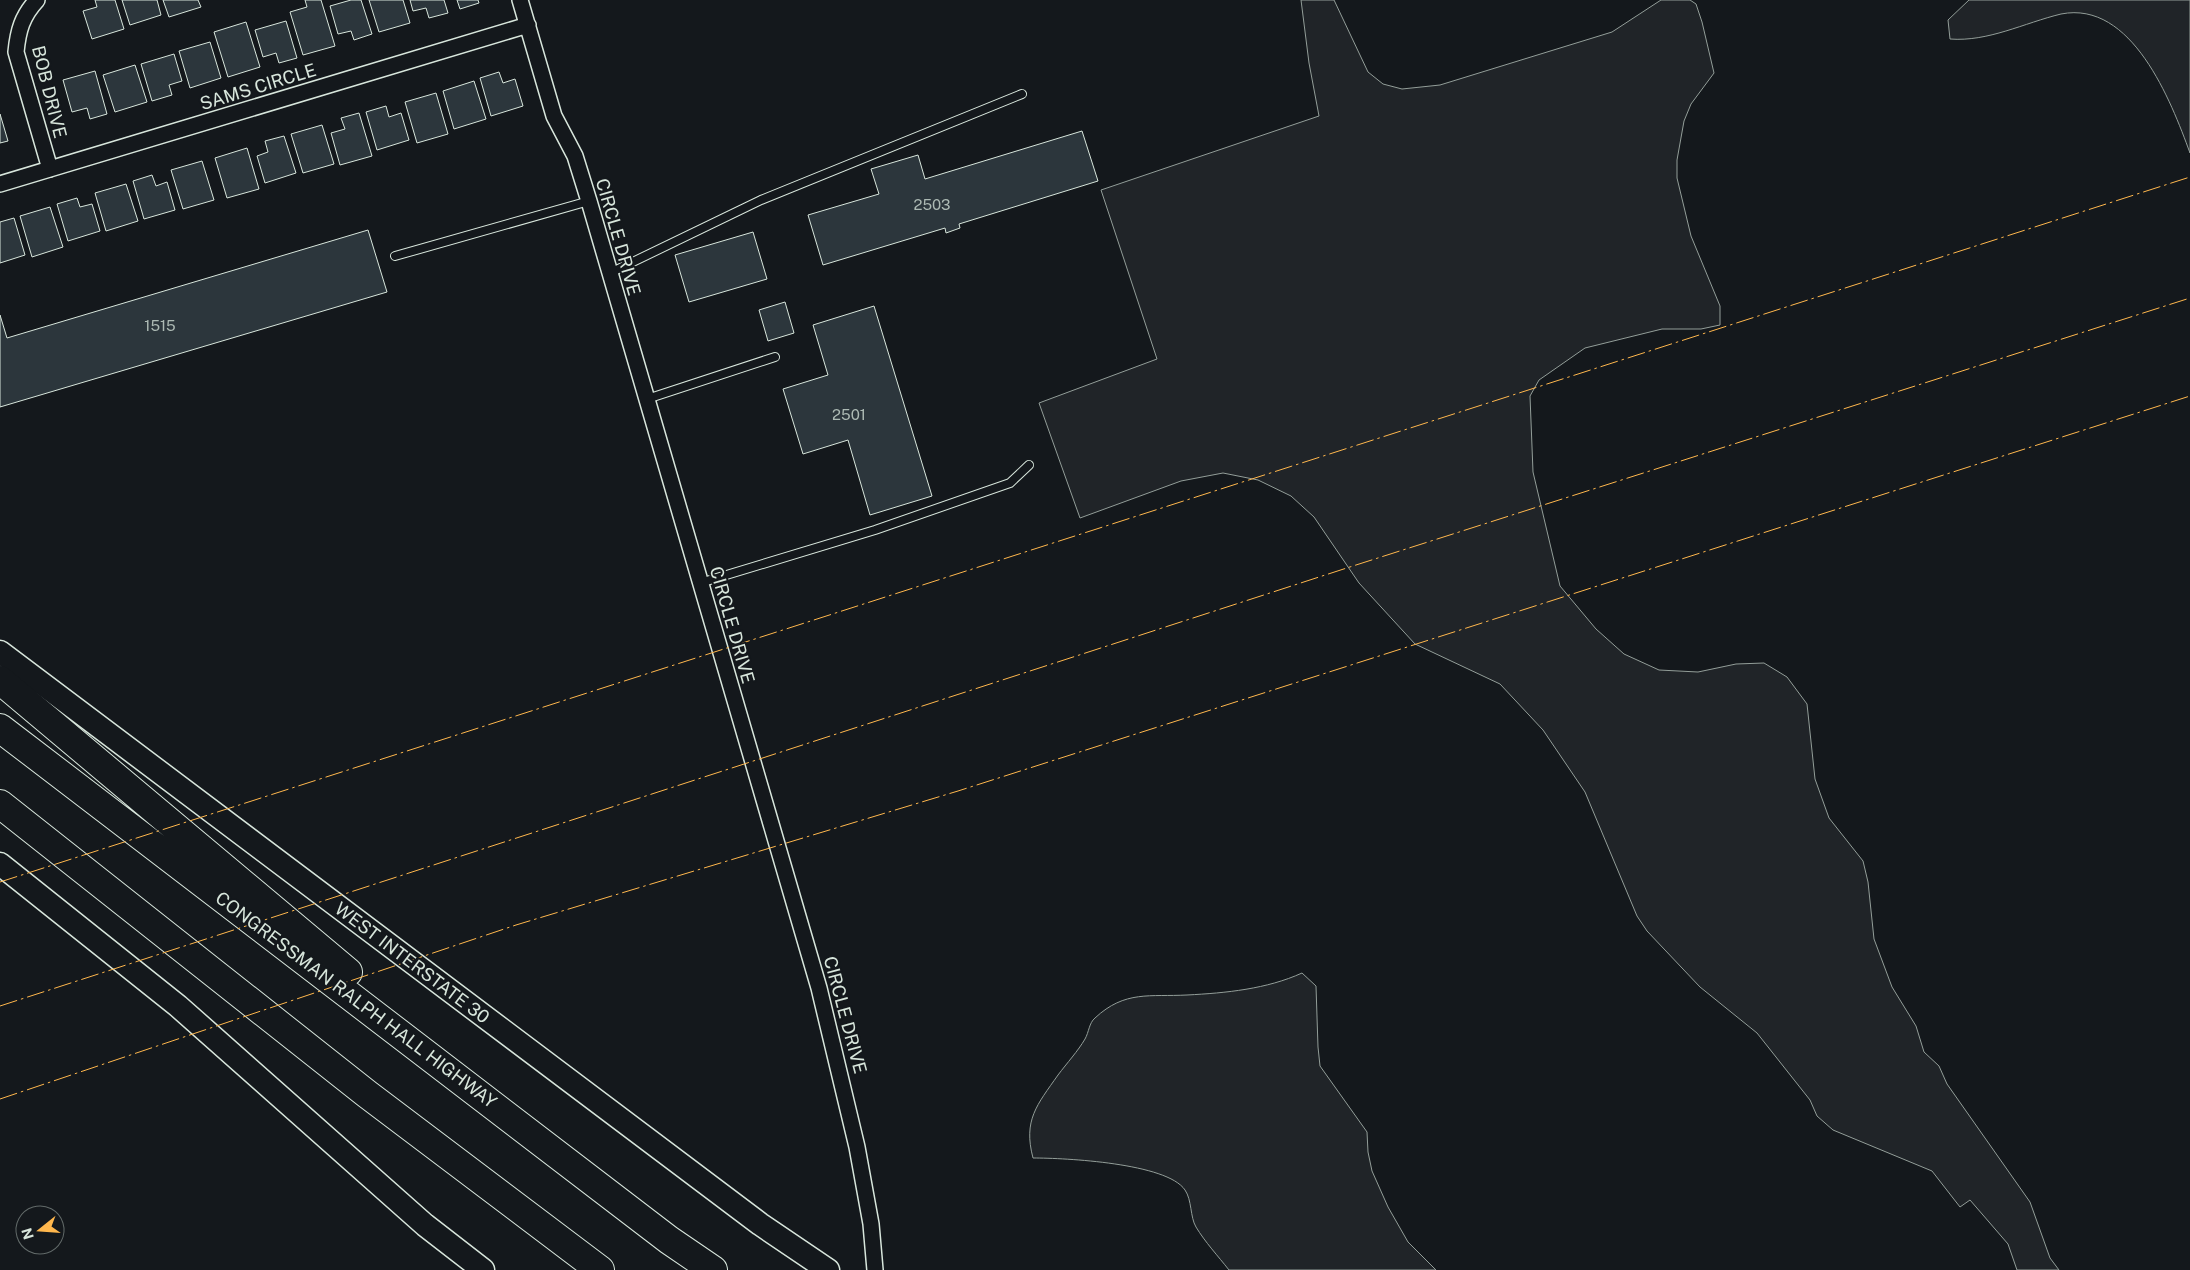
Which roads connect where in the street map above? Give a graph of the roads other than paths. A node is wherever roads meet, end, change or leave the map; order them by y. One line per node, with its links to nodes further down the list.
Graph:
1 (36, 0): 5 (street, BOB DRIVE)
2 (520, 0): 3 (street, CIRCLE DRIVE)
3 (528, 25): 5 (street, SAMS CIRCLE); 7 (street, CIRCLE DRIVE)
4 (1022, 94): 9 (lane)
5 (50, 169): 6 (street, SAMS CIRCLE)
6 (0, 184)
7 (589, 201): 8 (lane); 9 (street, CIRCLE DRIVE)
8 (394, 256)
9 (610, 273): 11 (street, CIRCLE DRIVE)
10 (775, 357): 11 (lane)
11 (647, 398): 13 (street, CIRCLE DRIVE)
12 (1029, 465): 13 (lane)
13 (700, 583): 24 (street, CIRCLE DRIVE)
14 (0, 652): 23 (main road, WEST INTERSTATE 30)
15 (0, 680): 19 (highway)
16 (0, 728): 19 (highway, CONGRESSMAN RALPH HALL HIGHWAY)
17 (0, 806): 21 (highway)
18 (0, 864): 20 (main road)
19 (536, 1138): 22 (highway, CONGRESSMAN RALPH HALL HIGHWAY)
20 (483, 1270)
21 (600, 1270)
22 (713, 1270)
23 (828, 1270)
24 (875, 1270)

